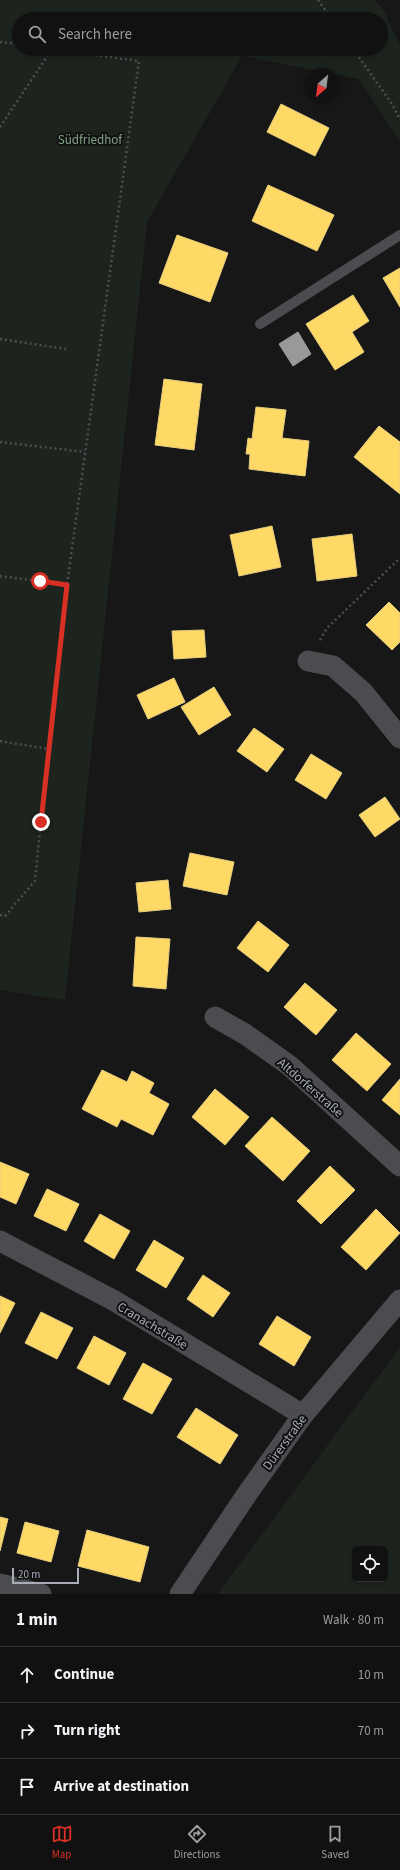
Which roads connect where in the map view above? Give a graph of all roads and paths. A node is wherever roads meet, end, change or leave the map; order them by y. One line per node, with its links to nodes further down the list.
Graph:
1 (318, 0): 2 (path)
2 (327, 12)
3 (0, 42): 4 (path)
4 (12, 43)
5 (47, 56): 9 (path)
6 (103, 56): 15 (path)
7 (358, 56): 8 (path)
8 (400, 119)
9 (0, 127)
10 (400, 235): 11 (lane)
11 (260, 324)
12 (0, 339): 13 (path)
13 (66, 349)
14 (0, 442): 15 (path)
15 (85, 452): 18 (path)
16 (400, 558): 19 (path)
17 (0, 576): 18 (path)
18 (67, 585): 22 (path)
19 (308, 661): 20 (street)
20 (400, 738)
21 (0, 741): 22 (path)
22 (48, 749): 23 (path)
23 (0, 915)
24 (215, 1017): 25 (street, Altdorferstraße)
25 (400, 1166)
26 (0, 1241): 28 (street, Cranachstraße)
27 (400, 1300): 28 (street, Dürerstraße)
28 (303, 1415): 31 (street, Dürerstraße)
29 (0, 1584): 30 (street)
30 (41, 1594)
31 (180, 1594)

